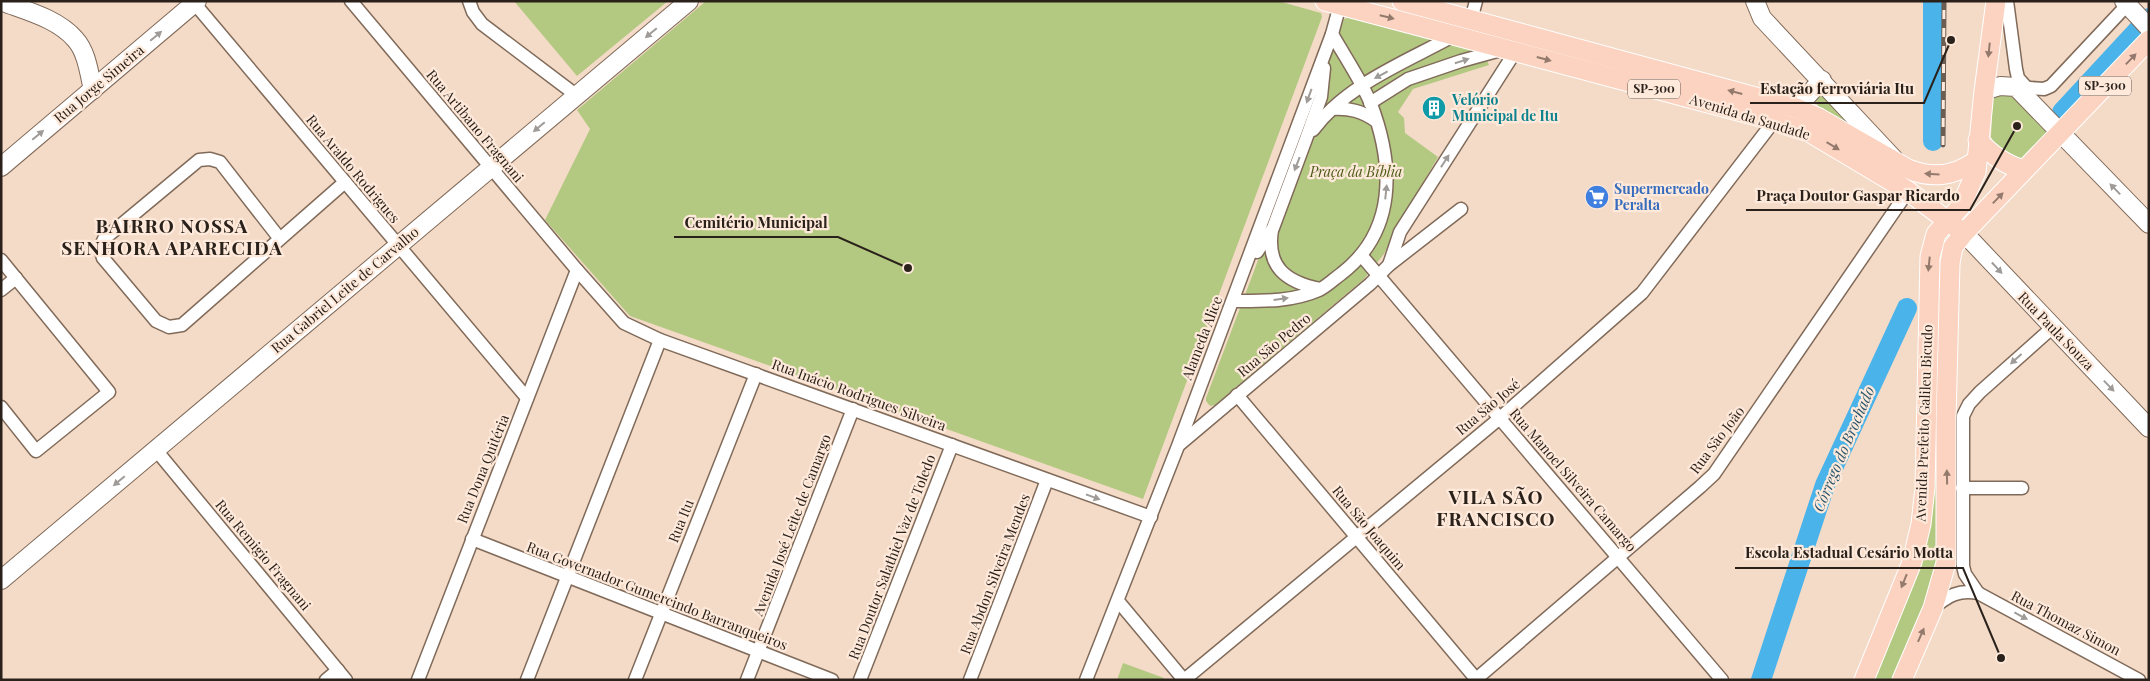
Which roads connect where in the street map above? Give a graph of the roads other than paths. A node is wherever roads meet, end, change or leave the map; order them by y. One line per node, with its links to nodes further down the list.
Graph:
1 (351, 1): 42 (street, Rua Artibano Fragnani)
2 (469, 1): 30 (street)
3 (689, 1): 30 (street, Rua Gabriel Leite de Carvalho, one-way to 30)
4 (1402, 1): 15 (main road, Avenida da Saudade / SP-300)
5 (1476, 1): 15 (street)
6 (1746, 1): 14 (street)
7 (1755, 1): 14 (street)
8 (1996, 1): 29 (main road, one-way to 29)
9 (2007, 1): 27 (street)
10 (3, 2): 28 (street)
11 (196, 2): 28 (street, Rua Jorge Simeira, one-way to 11); 44 (street, Rua Araldo Rodrigues)
12 (1335, 3): 18 (street, Alameda Alice); 19 (main road, Avenida da Saudade / SP-300, one-way to 19)
13 (2129, 7): 16 (street); 27 (street)
14 (1762, 18): 25 (street)
15 (1470, 20): 17 (main road, Avenida da Saudade / SP-300)
16 (2149, 28)
17 (1516, 32): 19 (main road); 32 (main road, Avenida da Saudade / SP-300, one-way to 17)
18 (1332, 34): 22 (street, Alameda Alice); 26 (street)
19 (1455, 35): 21 (street); 23 (main road, Avenida da Saudade / SP-300)
20 (2149, 40): 36 (main road, SP-300, one-way to 20)
21 (1429, 49): 24 (street); 26 (street, one-way to 26)
22 (1326, 50): 37 (street); 55 (street, Alameda Alice, one-way to 55)
23 (1510, 50): 24 (street, one-way to 23); 35 (main road, Avenida da Saudade / SP-300, one-way to 35); 56 (street, Rua São Pedro, one-way to 23)
24 (1433, 70): 31 (street)
25 (1822, 80): 32 (street); 40 (street)
26 (1361, 85): 31 (street); 33 (street)
27 (2021, 88): 29 (street); 36 (street)
28 (92, 90): 41 (street, Rua Jorge Simeira, one-way to 28)
29 (1984, 91): 38 (main road)
30 (576, 96): 42 (street, Rua Gabriel Leite de Carvalho, one-way to 42)
31 (1370, 103): 34 (street)
32 (1796, 108): 35 (street); 40 (main road, Avenida da Saudade / SP-300)
33 (1332, 109): 34 (street); 37 (street)
34 (1376, 121): 53 (street, one-way to 34)
35 (1774, 121): 45 (main road, Avenida da Saudade / SP-300, one-way to 45); 70 (street, Rua São José)
36 (2061, 132): 43 (main road, SP-300); 48 (street, one-way to 36)
37 (1306, 139): 49 (street, one-way to 49)
38 (1978, 140): 39 (main road, Avenida Prefeito Galileu Bicudo); 43 (main road)
39 (1977, 160): 40 (main road, Avenida da Saudade / SP-300, one-way to 40); 47 (main road, Avenida Prefeito Galileu Bicudo)
40 (1898, 163)
41 (1, 167)
42 (490, 168): 52 (street, Rua Gabriel Leite de Carvalho); 57 (street, Rua Artibano Fragnani)
43 (2024, 170): 50 (main road, SP-300, one-way to 43)
44 (345, 182): 51 (street); 52 (street, Rua Araldo Rodrigues)
45 (1908, 191): 47 (main road, Avenida da Saudade / SP-300); 81 (street, Rua São João)
46 (1461, 209): 56 (street, Rua São Pedro)
47 (1948, 220): 50 (main road, Avenida da Saudade / SP-300); 102 (main road, Avenida Prefeito Galileu Bicudo, one-way to 102)
48 (2149, 224)
49 (1273, 228): 55 (street); 60 (street)
50 (1964, 233): 63 (street, Rua Paula Souza, one-way to 63); 86 (main road, Avenida Prefeito Galileu Bicudo, one-way to 50)
51 (280, 239): 51 (street)
52 (398, 246): 67 (street, Rua Araldo Rodrigues); 74 (street, Rua Gabriel Leite de Carvalho)
53 (1361, 255): 58 (street, Rua Manoel Silveira Camargo); 60 (street)
54 (1, 260): 59 (street)
55 (1248, 261): 62 (street, Alameda Alice)
56 (1389, 265): 58 (street, Rua São Pedro)
57 (577, 270): 64 (street, Rua Inácio Rodrigues Silveira); 67 (street, Rua Dona Quitéria)
58 (1379, 276): 66 (street, Rua São Pedro); 70 (street, Rua Manoel Silveira Camargo)
59 (16, 278): 61 (street); 68 (street)
60 (1321, 289): 62 (street, one-way to 60)
61 (1, 290)
62 (1233, 301): 73 (street, Alameda Alice)
63 (2053, 327): 71 (street, Rua Paula Souza, one-way to 71); 76 (street, Rua Thomaz Simon, one-way to 76)
64 (660, 340): 65 (street, Rua Inácio Rodrigues Silveira); 82 (street)
65 (756, 374): 69 (street, Rua Inácio Rodrigues Silveira); 87 (street, Rua Itu)
66 (1237, 395): 73 (street, Rua São Pedro); 79 (street, Rua São Joaquim)
67 (527, 398): 80 (street, Rua Dona Quitéria)
68 (1, 407)
69 (853, 410): 72 (street, Rua Inácio Rodrigues Silveira); 88 (street, Avenida José Leite de Camargo)
70 (1500, 418): 79 (street, Rua São José); 81 (street, Rua Manoel Silveira Camargo)
71 (2149, 428)
72 (952, 445): 75 (street, Rua Inácio Rodrigues Silveira); 97 (street, Rua Doutor Salathiel Vaz de Toledo)
73 (1178, 446): 78 (street, Alameda Alice)
74 (156, 450): 83 (street, Rua Gabriel Leite de Carvalho, one-way to 83); 89 (street, Rua Remigio Fragnani)
75 (1047, 480): 78 (street, Rua Inácio Rodrigues Silveira, one-way to 78); 98 (street, Rua Abdon Silveira Mendes)
76 (1962, 488): 77 (street); 84 (street, Rua Thomaz Simon)
77 (2022, 488)
78 (1150, 518): 85 (street, Alameda Alice)
79 (1357, 537): 90 (street, Rua São Joaquim); 100 (street, Rua São José)
80 (472, 539): 82 (street, Rua Governador Gumercindo Barranqueiros); 92 (street, Rua Dona Quitéria)
81 (1619, 557): 90 (street, Rua São João); 101 (street, Rua Manoel Silveira Camargo)
82 (567, 577): 87 (street, Rua Governador Gumercindo Barranqueiros); 93 (street)
83 (1, 580)
84 (1978, 593): 86 (street, Rua Thomaz Simon); 104 (street, Rua Thomaz Simon, one-way to 104)
85 (1118, 601): 99 (street, Alameda Alice); 100 (street)
86 (1934, 608): 103 (main road, Avenida Prefeito Galileu Bicudo, one-way to 86)
87 (660, 613): 88 (street, Rua Governador Gumercindo Barranqueiros); 94 (street, Rua Itu)
88 (758, 652): 95 (street, Avenida José Leite de Camargo); 96 (street, Rua Governador Gumercindo Barranqueiros)
89 (342, 675): 91 (street)
90 (1476, 679)
91 (326, 680)
92 (418, 680)
93 (527, 680)
94 (634, 680)
95 (748, 680)
96 (832, 680)
97 (860, 680)
98 (970, 680)
99 (1086, 680)
100 (1184, 680)
101 (1722, 680)
102 (1864, 680)
103 (1902, 680)
104 (2139, 680)

